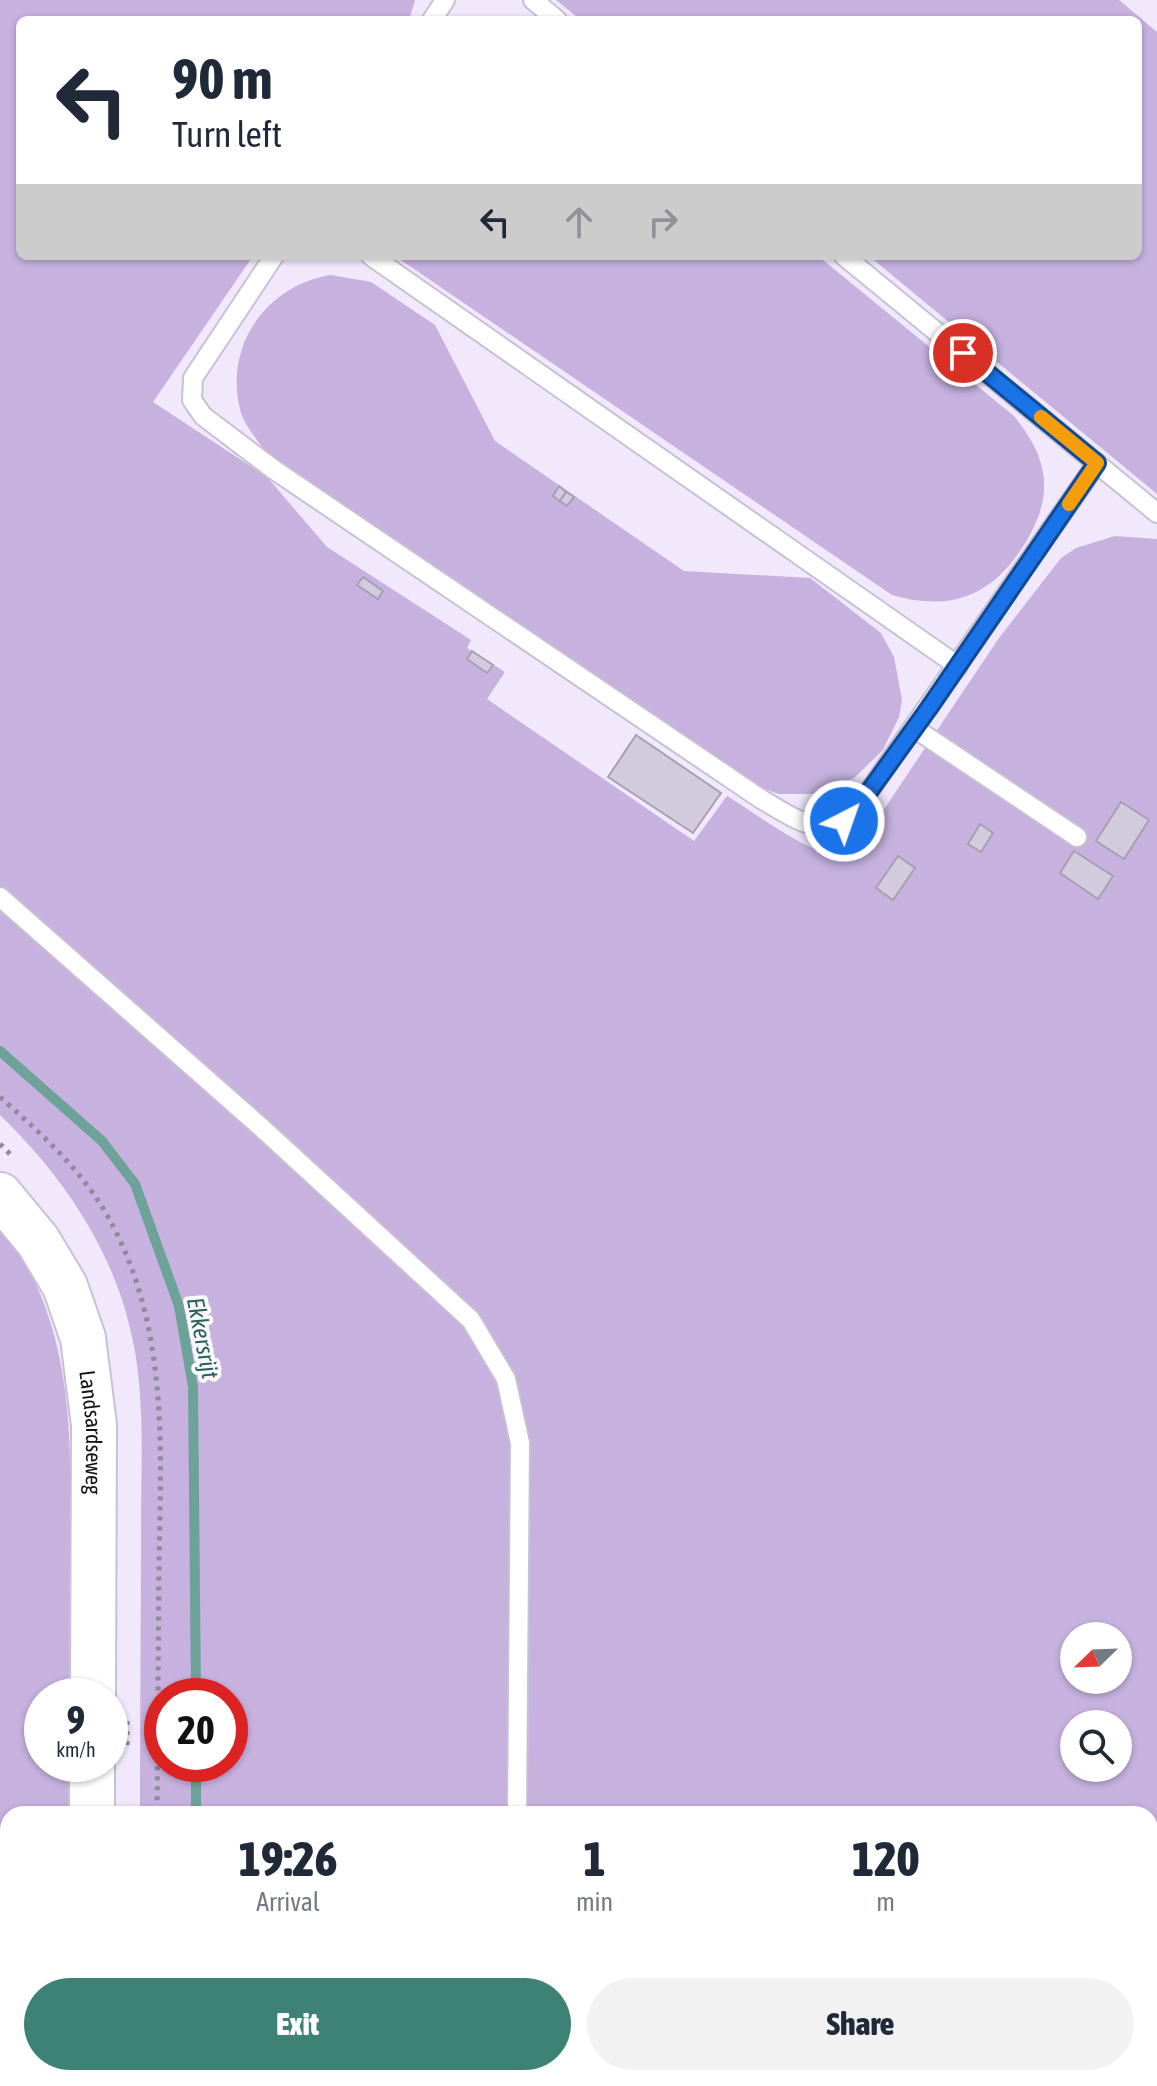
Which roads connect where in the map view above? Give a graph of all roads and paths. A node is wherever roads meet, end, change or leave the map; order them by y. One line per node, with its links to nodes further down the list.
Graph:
1 (533, 0): 2 (lane)
2 (552, 16)
3 (271, 260): 9 (lane)
4 (377, 260): 8 (lane)
5 (849, 260): 6 (lane)
6 (1097, 463): 7 (lane); 8 (lane)
7 (1157, 513)
8 (958, 666): 9 (lane)
9 (914, 728): 10 (lane)
10 (1077, 837)
11 (0, 897): 16 (lane)
12 (0, 1195): 13 (street, Landsardseweg)
13 (93, 1678)
14 (92, 1782): 15 (street)
15 (92, 1806)
16 (517, 1806)

